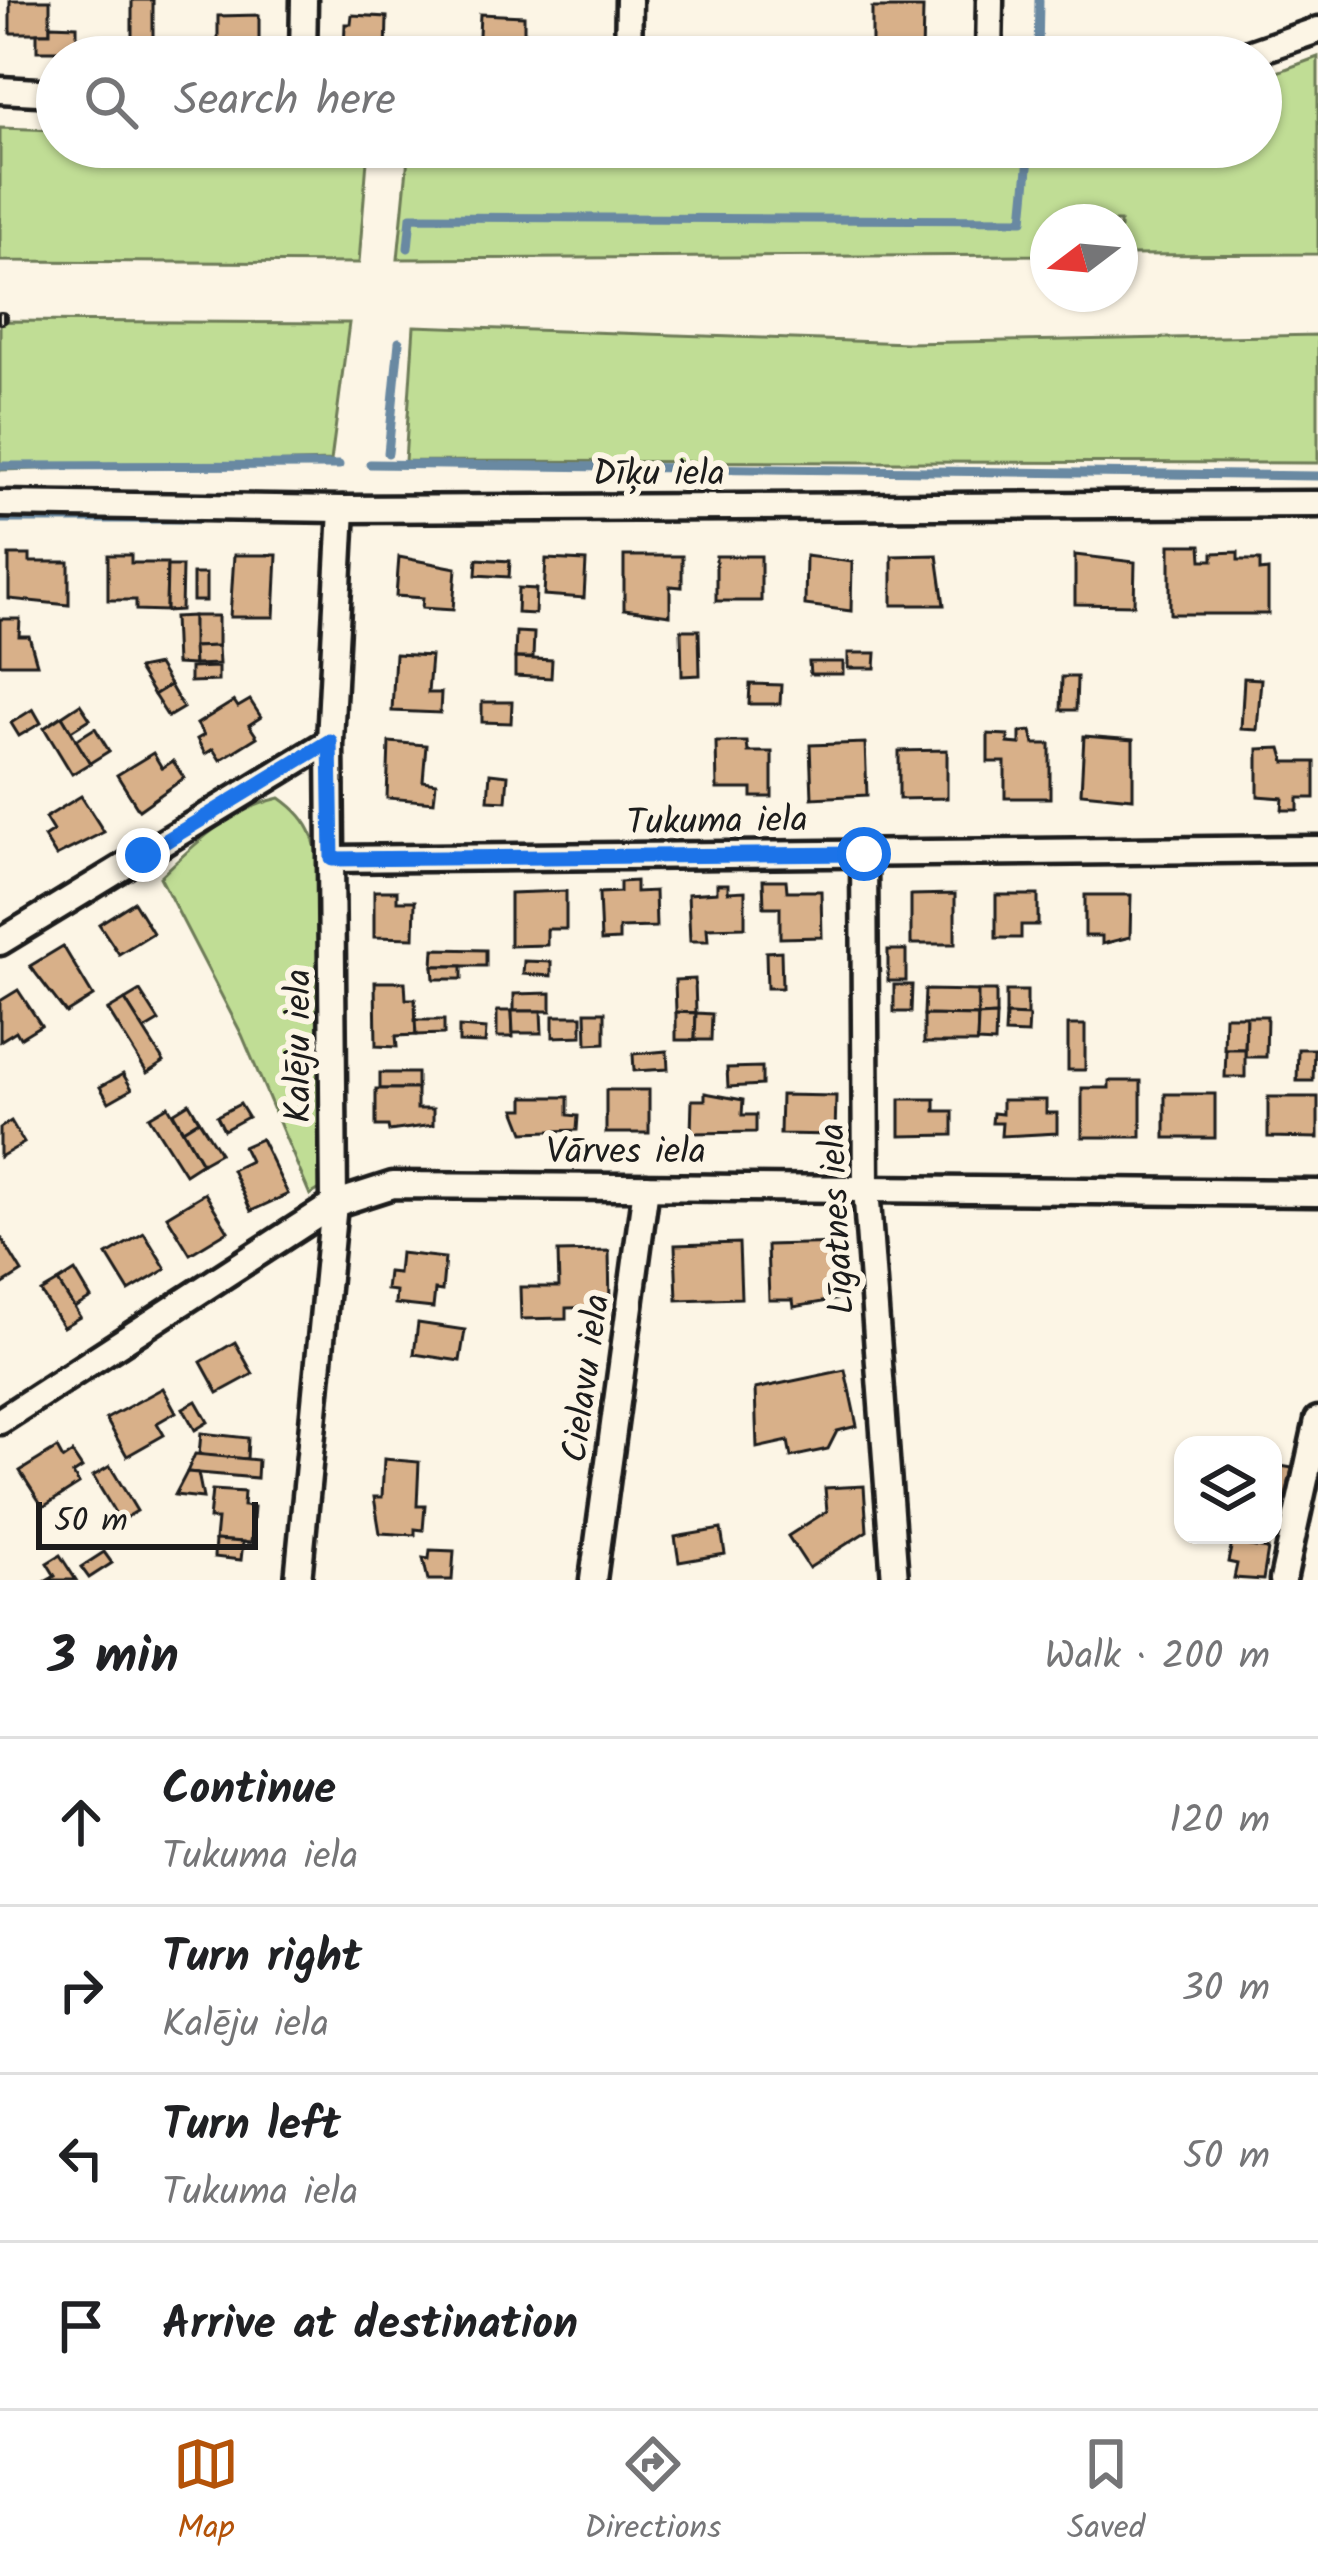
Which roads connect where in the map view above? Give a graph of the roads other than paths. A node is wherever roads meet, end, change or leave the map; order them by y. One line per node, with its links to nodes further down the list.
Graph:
1 (304, 0): 5 (street)
2 (629, 0): 6 (street)
3 (990, 0): 7 (street)
4 (1318, 30): 8 (street)
5 (303, 36)
6 (628, 36)
7 (989, 36)
8 (1282, 42)
9 (0, 90): 10 (street)
10 (36, 92)
11 (0, 504): 13 (street, Dīķu iela)
12 (1318, 504): 13 (street, Dīķu iela)
13 (342, 509): 14 (street, Kalēju iela)
14 (330, 741): 17 (street, Kalēju iela); 18 (street)
15 (1318, 849): 16 (street, Tukuma iela)
16 (864, 854): 17 (street, Tukuma iela); 20 (street, Līgatnes iela)
17 (332, 859): 22 (street, Kalēju iela)
18 (0, 942)
19 (646, 1186): 20 (street, Vārves iela); 22 (street, Vārves iela); 27 (street, Cielavu iela)
20 (866, 1188): 21 (street, Vārves iela); 25 (street, Līgatnes iela)
21 (1318, 1193)
22 (334, 1204): 24 (street, Vārves iela); 26 (street, Kalēju iela)
23 (1318, 1420): 28 (street)
24 (0, 1421)
25 (894, 1579)
26 (298, 1580)
27 (593, 1580)
28 (1283, 1580)

